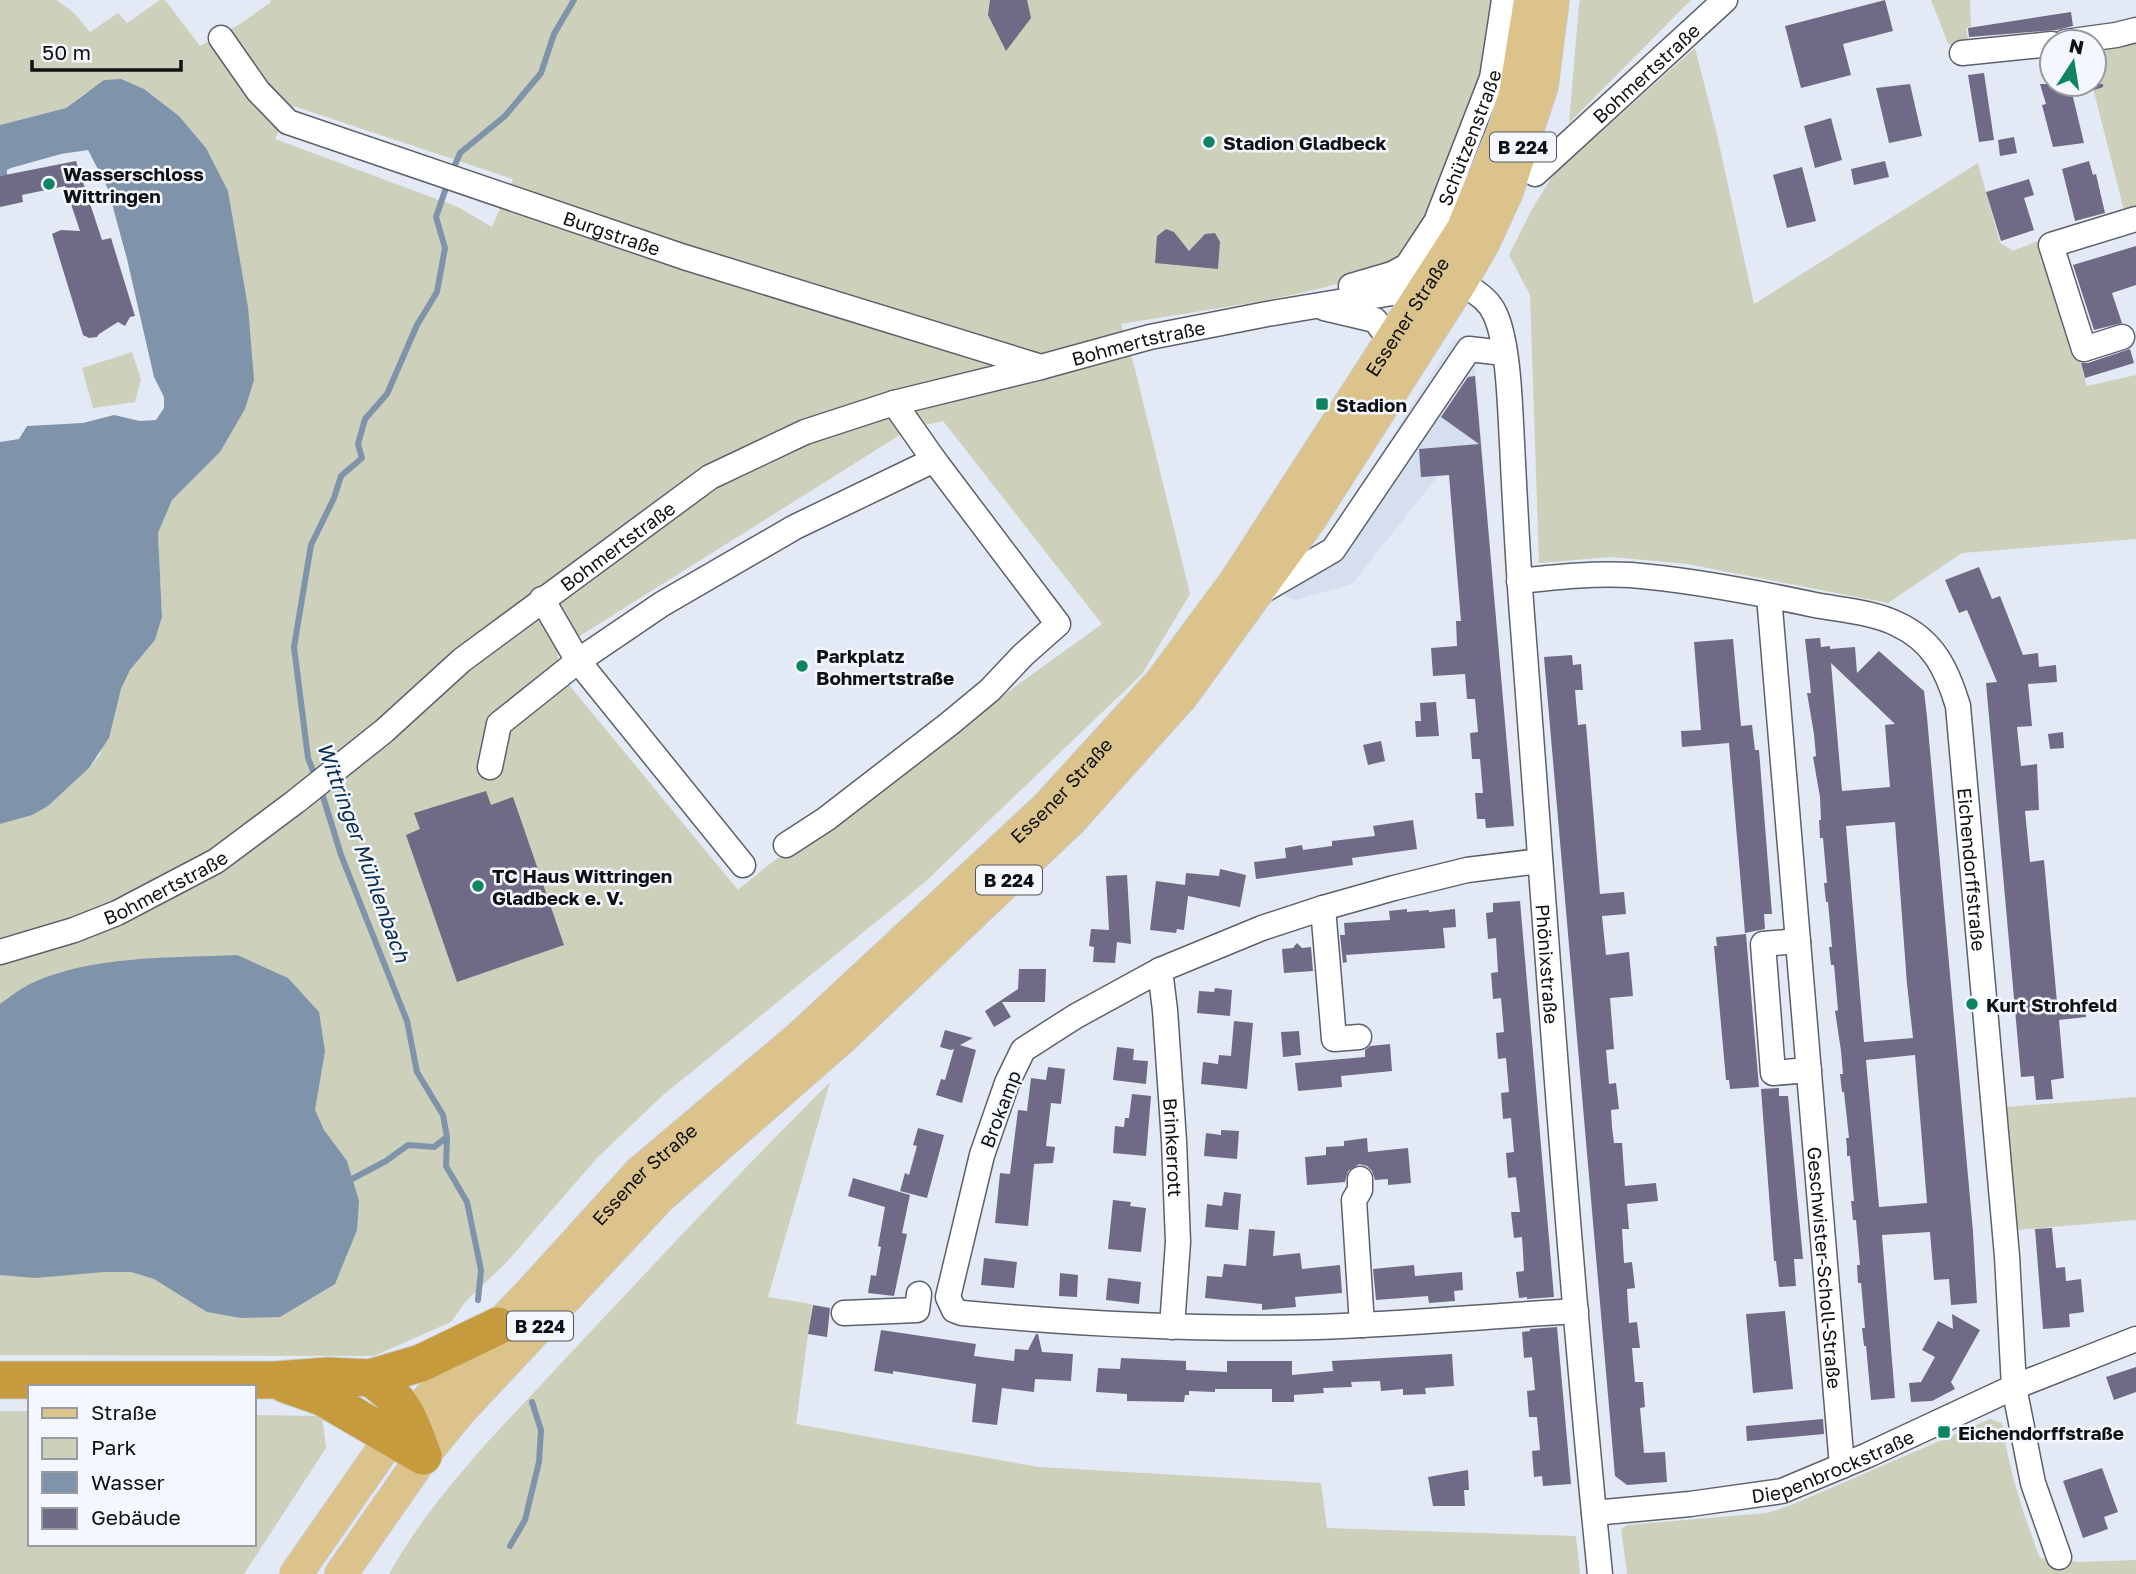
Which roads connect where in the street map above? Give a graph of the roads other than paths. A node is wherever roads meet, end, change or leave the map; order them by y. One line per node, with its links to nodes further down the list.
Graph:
1 (1504, 0): 12 (street, Schützenstraße)
2 (1530, 0): 12 (main road, Essener Straße / B 224)
3 (1553, 0): 12 (main road, Essener Straße / B 224)
4 (1725, 0): 10 (street, Bohmertstraße)
5 (2136, 30): 7 (street)
6 (221, 37): 17 (street, Burgstraße)
7 (2108, 37)
8 (2038, 45): 9 (street)
9 (1962, 53)
10 (1535, 174)
11 (2136, 219): 14 (street)
12 (1434, 275): 13 (street, Bohmertstraße); 13 (street, Bohmertstraße); 15 (main road, Essener Straße / B 224); 16 (street, Phönixstraße); 22 (main road, Essener Straße / B 224)
13 (1313, 306): 15 (street, Bohmertstraße); 17 (street, Bohmertstraße)
14 (2122, 337)
15 (1391, 341): 40 (main road, Essener Straße / B 224)
16 (1504, 353): 20 (street, Phönixstraße); 22 (street)
17 (1041, 367): 18 (street, Bohmertstraße)
18 (894, 403): 19 (street); 23 (street, Bohmertstraße)
19 (934, 460): 24 (street); 26 (street)
20 (1519, 581): 21 (street, Eichendorffstraße); 27 (street, Phönixstraße)
21 (1769, 596): 30 (street, Geschwister-Scholl-Straße); 46 (street, Eichendorffstraße)
22 (1253, 597): 48 (main road, Essener Straße / B 224)
23 (535, 605): 24 (street); 31 (street, Bohmertstraße)
24 (578, 661): 25 (street); 28 (street)
25 (490, 767)
26 (786, 845)
27 (1540, 861): 29 (street, Brokamp); 37 (street, Phönixstraße)
28 (743, 865)
29 (1323, 908): 32 (street, Brokamp); 33 (street)
30 (1798, 942): 34 (street, Geschwister-Scholl-Straße); 34 (street)
31 (0, 952)
32 (1160, 970): 36 (street, Brokamp); 41 (street, Brinkerrott)
33 (1359, 1037)
34 (1809, 1070): 49 (street, Geschwister-Scholl-Straße)
35 (1360, 1179): 39 (street)
36 (948, 1297): 38 (street); 41 (street)
37 (1576, 1311): 39 (street); 50 (street, Phönixstraße)
38 (844, 1312)
39 (1362, 1325): 41 (street)
40 (498, 1326): 43 (highway); 47 (main road, Essener Straße / B 224)
41 (1172, 1327)
42 (2136, 1339): 46 (street, Diepenbrockstraße)
43 (370, 1378): 45 (highway); 47 (highway)
44 (0, 1380): 45 (highway)
45 (275, 1380): 47 (highway)
46 (2014, 1387): 49 (street, Diepenbrockstraße); 51 (street, Eichendorffstraße)
47 (400, 1428): 48 (highway); 52 (main road, Essener Straße / B 224)
48 (422, 1456): 53 (main road, Essener Straße / B 224)
49 (1842, 1466): 50 (street, Diepenbrockstraße)
50 (1594, 1514): 54 (street, Phönixstraße)
51 (2059, 1557)
52 (296, 1574)
53 (341, 1574)
54 (1600, 1574)

